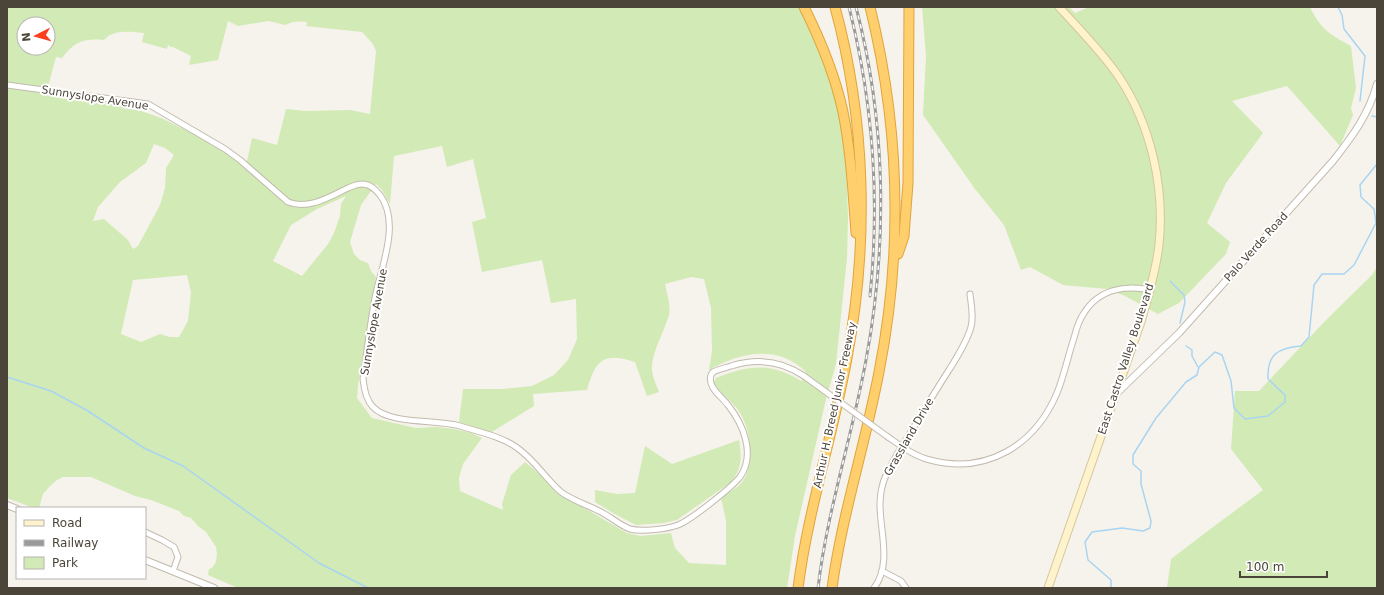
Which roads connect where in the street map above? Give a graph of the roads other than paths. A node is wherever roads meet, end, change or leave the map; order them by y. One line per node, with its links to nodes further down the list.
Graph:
1 (804, 7): 9 (highway)
2 (835, 7): 9 (highway, Arthur H. Breed Junior Freeway)
3 (870, 7): 8 (highway)
4 (909, 7): 8 (highway)
5 (1059, 7): 10 (main road, East Castro Valley Boulevard)
6 (1377, 84): 12 (street, Palo Verde Road)
7 (7, 85): 13 (street, Sunnyslope Avenue, bridge)
8 (894, 263): 20 (highway)
9 (859, 272): 19 (highway, Arthur H. Breed Junior Freeway)
10 (1151, 290): 12 (main road, East Castro Valley Boulevard); 13 (street, Sunnyslope Avenue)
11 (970, 294): 13 (street, Grassland Drive)
12 (1115, 395): 23 (main road, East Castro Valley Boulevard)
13 (902, 447): 16 (street, Grassland Drive)
14 (146, 532): 17 (street)
15 (146, 560): 17 (street)
16 (882, 571): 21 (street, Grassland Drive); 22 (street)
17 (173, 572): 18 (street)
18 (214, 588)
19 (798, 588)
20 (832, 588)
21 (874, 588)
22 (906, 588)
23 (1048, 588)

